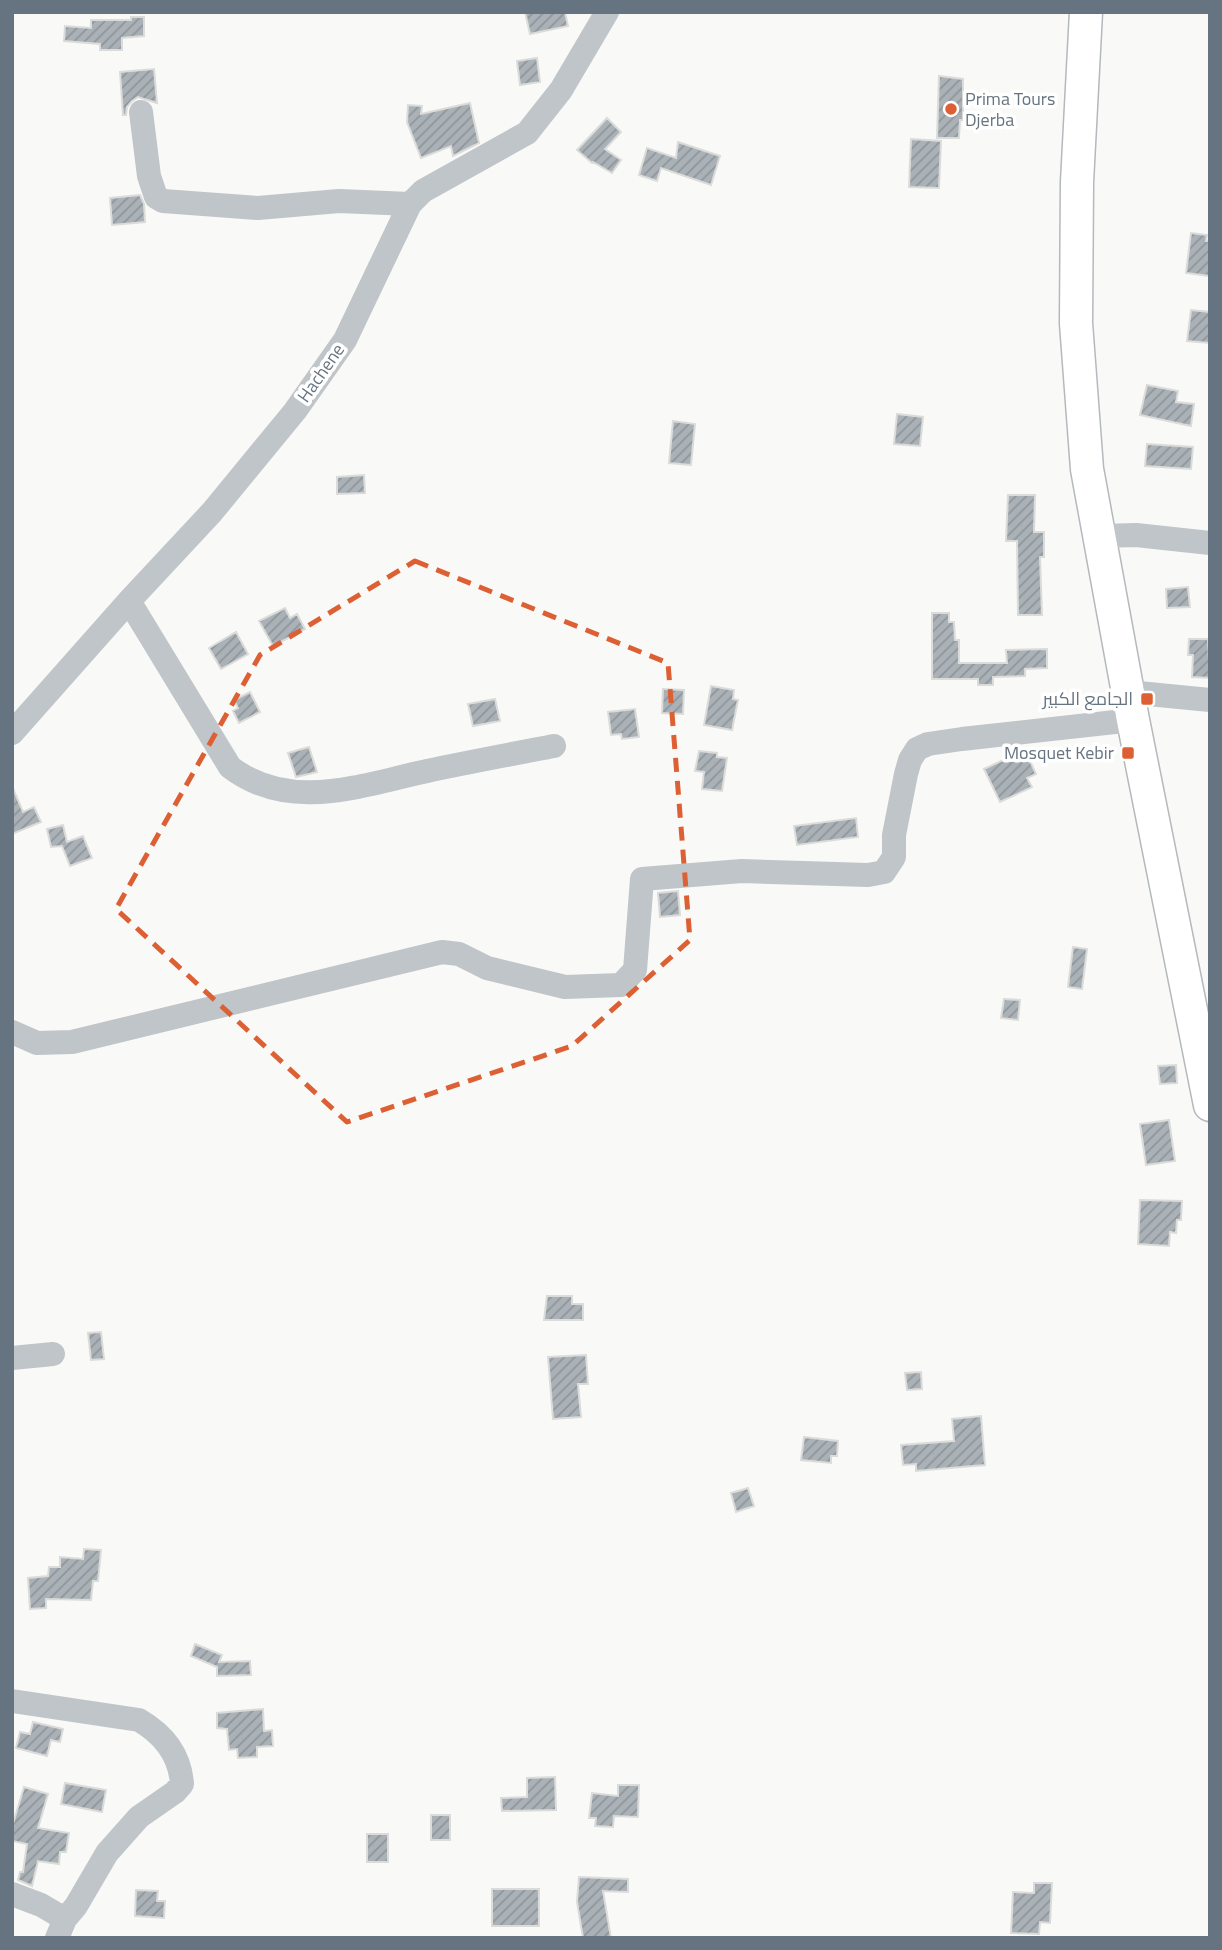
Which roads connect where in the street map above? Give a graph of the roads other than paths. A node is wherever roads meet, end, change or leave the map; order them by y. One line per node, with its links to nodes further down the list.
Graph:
1 (607, 12): 4 (street, Hachene)
2 (1086, 12): 5 (main road)
3 (141, 112): 4 (street)
4 (410, 204): 7 (street, Hachene)
5 (1100, 536): 6 (street); 9 (main road)
6 (1210, 543)
7 (129, 601): 10 (street, Hachene); 11 (street)
8 (1210, 700): 9 (street)
9 (1130, 706): 12 (street); 13 (main road)
10 (12, 733)
11 (554, 746)
12 (12, 1032)
13 (1210, 1105)
14 (53, 1354): 15 (street)
15 (12, 1359)
16 (12, 1701): 18 (street)
17 (12, 1894): 18 (street)
18 (61, 1928)

